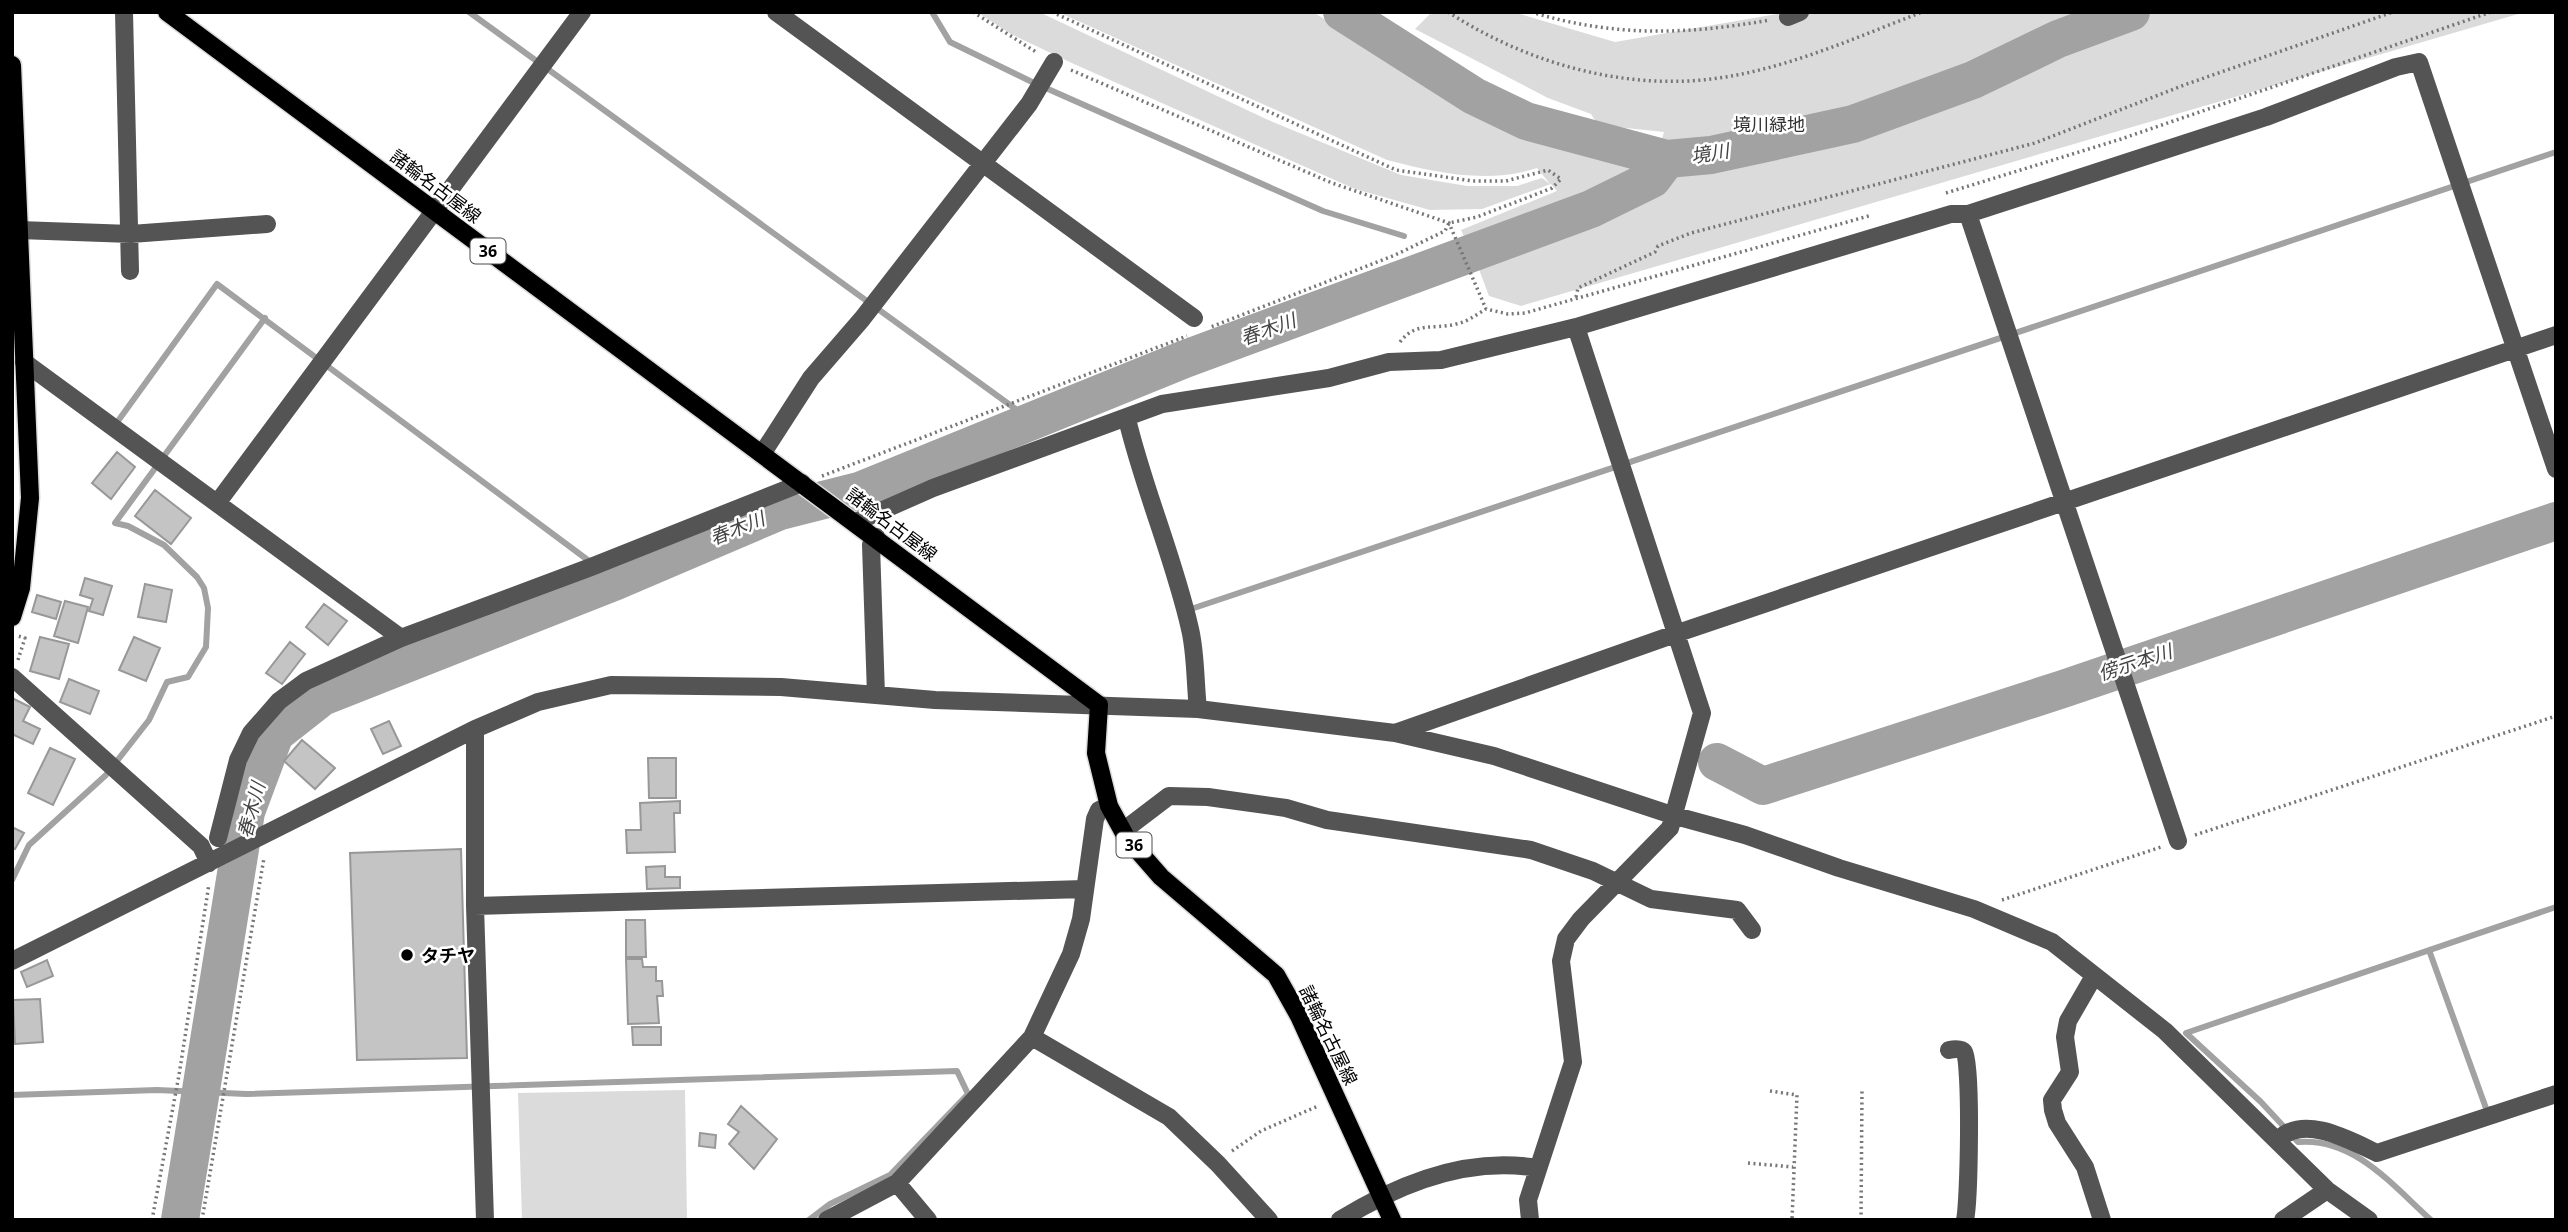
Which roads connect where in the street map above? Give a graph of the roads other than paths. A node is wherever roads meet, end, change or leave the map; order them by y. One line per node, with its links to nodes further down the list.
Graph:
1 (124, 12): 13 (street)
2 (167, 12): 9 (main road, 諸輪名古屋線 / 36)
3 (582, 12): 9 (street)
4 (776, 12): 8 (street)
5 (1054, 62): 8 (street)
6 (12, 65): 7 (main road)
7 (12, 71): 12 (main road)
8 (982, 164): 15 (street); 21 (street)
9 (435, 212): 21 (main road, 諸輪名古屋線 / 36); 25 (street)
10 (1968, 214): 16 (street); 18 (street); 24 (street)
11 (267, 224): 13 (street)
12 (19, 230): 13 (street); 19 (main road)
13 (131, 234): 14 (street)
14 (130, 271)
15 (1194, 318)
16 (1576, 327): 20 (street); 29 (street)
17 (2556, 335): 18 (street)
18 (2514, 348): 22 (street); 24 (street)
19 (24, 362): 25 (street); 28 (main road)
20 (1127, 419): 26 (street); 34 (street)
21 (762, 454): 23 (main road, 諸輪名古屋線 / 36)
22 (2556, 469)
23 (806, 486): 26 (main road, 諸輪名古屋線 / 36); 30 (street)
24 (2067, 501): 29 (street); 41 (street)
25 (218, 502): 30 (street)
26 (851, 519): 27 (main road, 諸輪名古屋線 / 36)
27 (876, 537): 32 (street); 33 (main road, 諸輪名古屋線 / 36)
28 (12, 617)
29 (1678, 633): 36 (street); 38 (street)
30 (401, 638): 40 (street)
31 (14, 671): 42 (street)
32 (876, 695): 33 (street); 35 (street)
33 (1098, 705): 34 (street); 37 (main road, 諸輪名古屋線 / 36)
34 (1198, 709): 36 (street)
35 (475, 729): 42 (street); 45 (street)
36 (1395, 733): 38 (street)
37 (1109, 806): 39 (main road, 諸輪名古屋線 / 36); 44 (street)
38 (1672, 815): 43 (street); 48 (street)
39 (1123, 831): 43 (street); 56 (main road, 諸輪名古屋線 / 36)
40 (218, 838)
41 (2178, 841)
42 (212, 862): 47 (street)
43 (1618, 884): 46 (street); 53 (street)
44 (1084, 889): 45 (street); 49 (street)
45 (475, 906): 58 (street)
46 (1752, 930)
47 (12, 961)
48 (2094, 976): 52 (street); 65 (street)
49 (1032, 1037): 54 (street); 57 (street)
50 (1949, 1049): 64 (street)
51 (2556, 1094): 52 (street)
52 (2279, 1139): 55 (street)
53 (1536, 1168): 56 (street); 63 (street)
54 (897, 1184): 59 (street); 60 (street)
55 (2327, 1190): 66 (street); 67 (street)
56 (1380, 1196): 61 (street); 62 (main road, 諸輪名古屋線 / 36)
57 (1261, 1217)
58 (485, 1220)
59 (827, 1220)
60 (928, 1220)
61 (1340, 1220)
62 (1392, 1220)
63 (1530, 1220)
64 (1965, 1220)
65 (2102, 1220)
66 (2283, 1220)
67 (2369, 1220)

